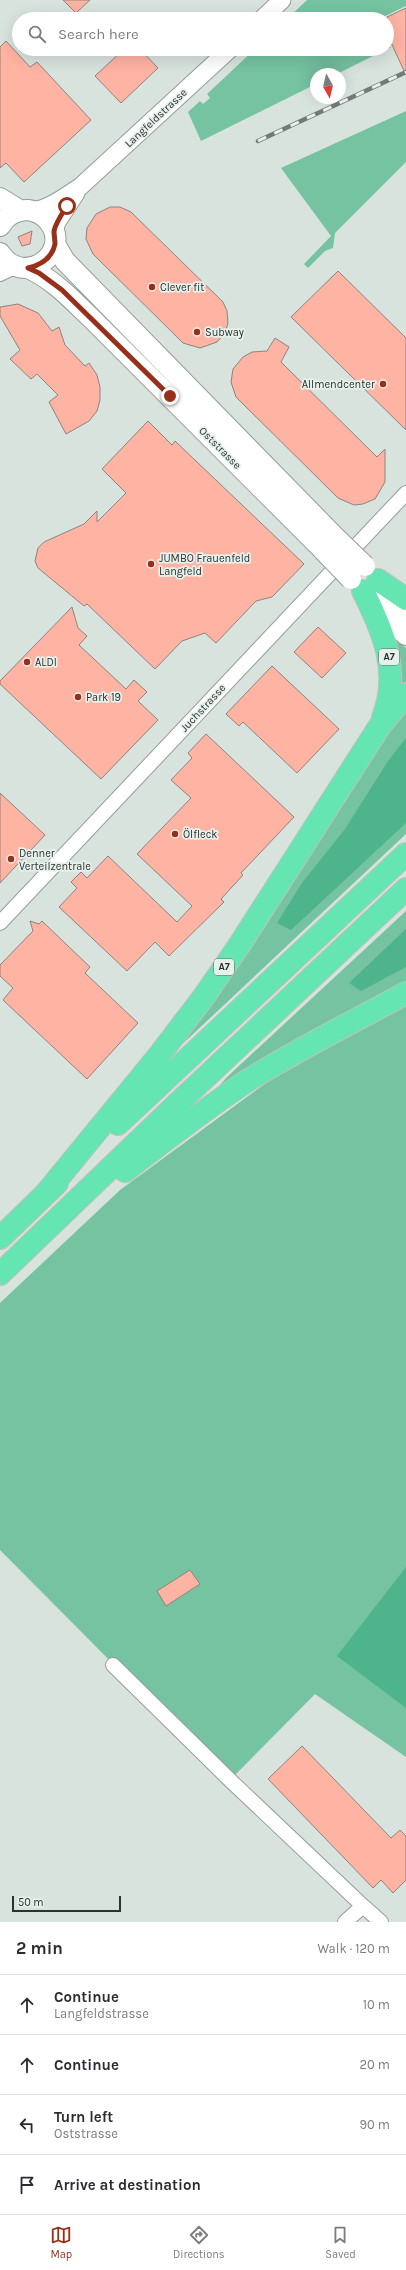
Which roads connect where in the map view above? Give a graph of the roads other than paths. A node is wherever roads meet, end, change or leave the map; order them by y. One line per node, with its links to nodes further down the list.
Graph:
1 (282, 0): 2 (street)
2 (269, 12)
3 (222, 56): 4 (street, Langfeldstrasse)
4 (81, 186): 6 (street, Langfeldstrasse); 8 (street, Langfeldstrasse)
5 (0, 198): 6 (main road)
6 (28, 211): 7 (main road); 8 (main road, Oststrasse)
7 (0, 226)
8 (54, 238): 10 (main road); 12 (main road, Oststrasse)
9 (0, 252): 10 (main road, Oststrasse)
10 (15, 270): 12 (main road, Oststrasse)
11 (406, 493): 21 (street, Juchstrasse)
12 (329, 544): 13 (main road, Oststrasse, bridge)
13 (364, 579): 14 (highway); 15 (main road, Oststrasse); 16 (main road, Oststrasse); 18 (highway, A7)
14 (406, 599)
15 (406, 613)
16 (406, 635)
17 (406, 694): 18 (highway, A7)
18 (379, 727): 23 (highway, A7)
19 (406, 854): 23 (highway, A7)
20 (406, 889): 24 (highway)
21 (0, 923)
22 (406, 994): 24 (highway)
23 (47, 1192): 25 (highway, A7)
24 (43, 1233): 26 (highway)
25 (0, 1238)
26 (0, 1274)
27 (113, 1666): 28 (street)
28 (363, 1906): 29 (street); 30 (street)
29 (345, 1922)
30 (381, 1922)

